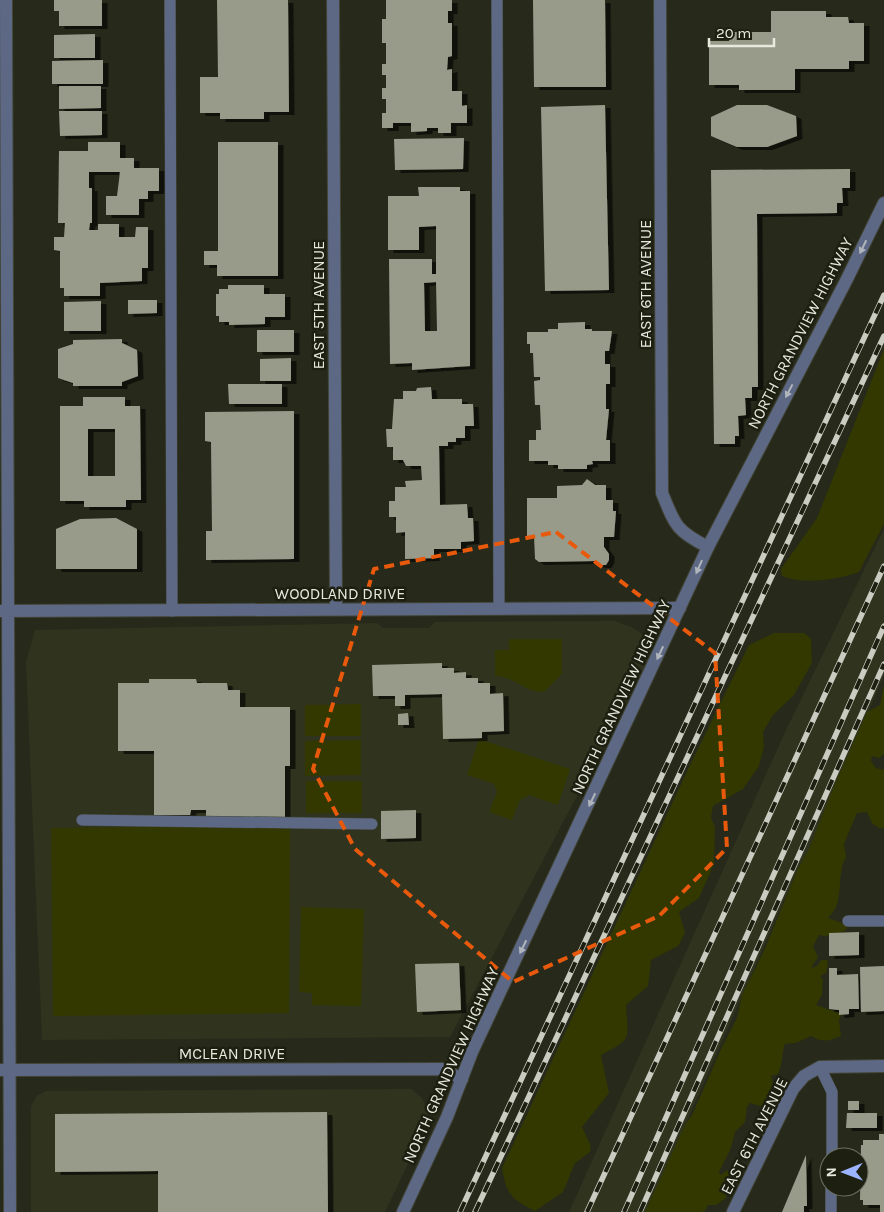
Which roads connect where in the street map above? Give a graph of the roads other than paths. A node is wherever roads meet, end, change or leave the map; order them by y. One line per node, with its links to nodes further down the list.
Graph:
1 (6, 0): 11 (street)
2 (170, 0): 12 (lane)
3 (333, 0): 10 (street, EAST 5TH AVENUE)
4 (497, 0): 9 (lane)
5 (660, 0): 7 (street, EAST 6TH AVENUE)
6 (884, 203): 7 (street, NORTH GRANDVIEW HIGHWAY, one-way to 7)
7 (708, 547): 8 (street, NORTH GRANDVIEW HIGHWAY, one-way to 8)
8 (680, 608): 9 (street, WOODLAND DRIVE); 20 (street, NORTH GRANDVIEW HIGHWAY, one-way to 20)
9 (498, 609): 10 (street, WOODLAND DRIVE)
10 (336, 610): 12 (street, WOODLAND DRIVE)
11 (4, 611): 12 (street, WOODLAND DRIVE); 19 (street)
12 (172, 611)
13 (82, 820): 14 (lane)
14 (372, 824)
15 (848, 921): 16 (lane)
16 (884, 921)
17 (884, 1066): 18 (street)
18 (820, 1067): 21 (lane); 25 (street, EAST 6TH AVENUE)
19 (5, 1070): 20 (street, MCLEAN DRIVE); 23 (street)
20 (462, 1079): 24 (street, NORTH GRANDVIEW HIGHWAY)
21 (832, 1147)
22 (831, 1197): 26 (lane)
23 (10, 1212)
24 (403, 1212)
25 (733, 1212)
26 (831, 1212)

